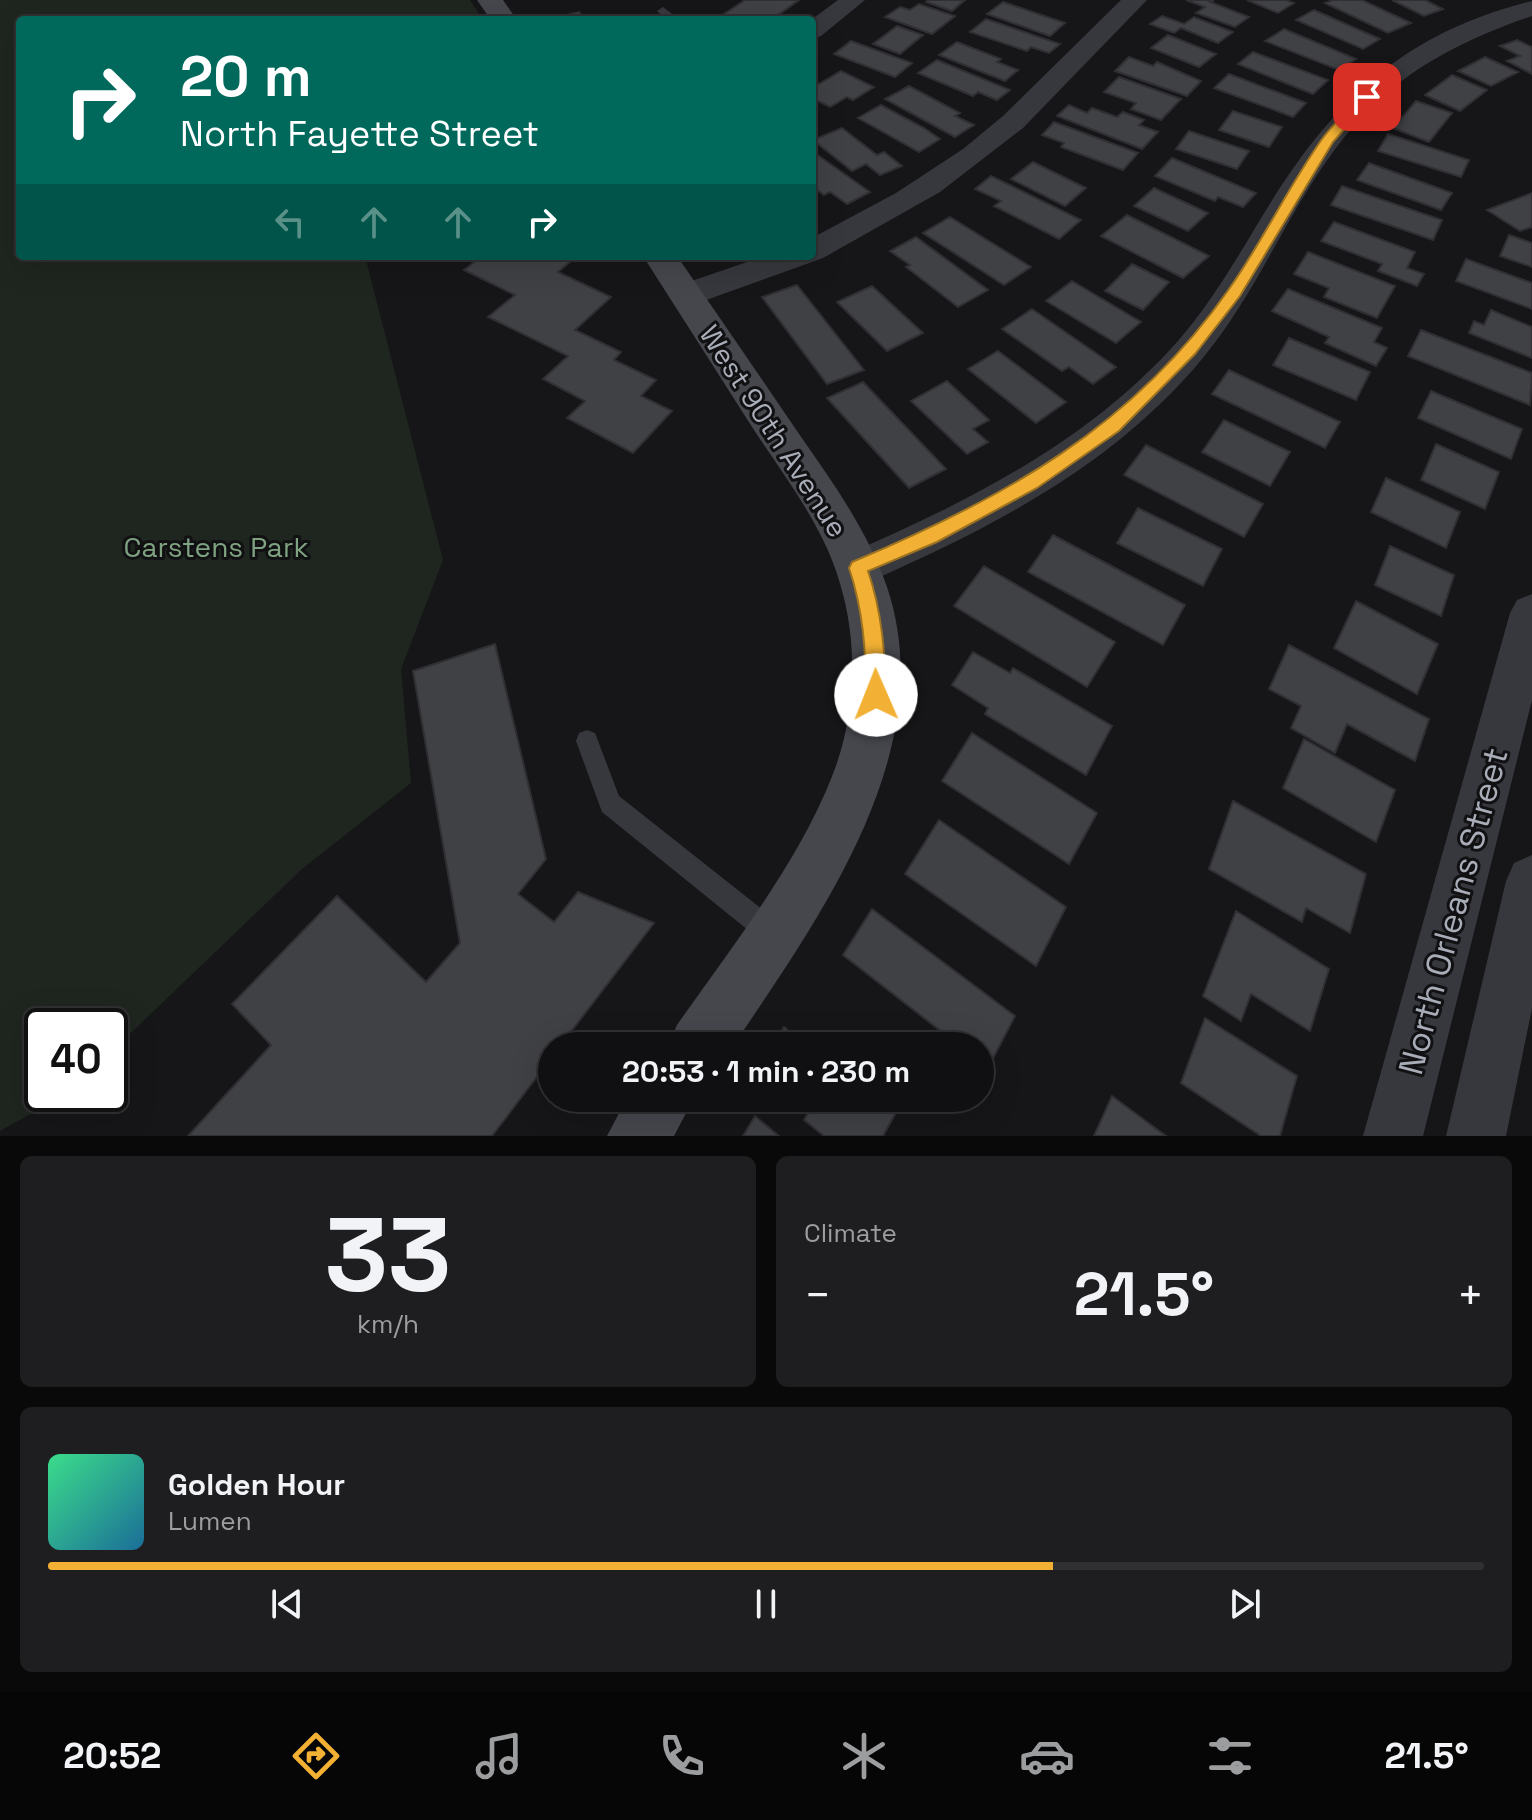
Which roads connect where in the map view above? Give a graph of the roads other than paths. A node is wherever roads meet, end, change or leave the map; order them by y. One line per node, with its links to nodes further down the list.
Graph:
1 (853, 0): 6 (street)
2 (1135, 0): 7 (street)
3 (1532, 8): 11 (street)
4 (663, 11): 5 (lane)
5 (669, 16)
6 (816, 28)
7 (816, 249)
8 (663, 260): 10 (street, West 90th Avenue)
9 (787, 260): 10 (street)
10 (686, 295): 11 (street, West 90th Avenue)
11 (858, 568): 15 (street, West 90th Avenue)
12 (1530, 631): 19 (street, North Orleans Street)
13 (587, 741): 15 (lane)
14 (1532, 881): 20 (street)
15 (773, 934): 16 (street, West 90th Avenue)
16 (707, 1032)
17 (654, 1112): 18 (street)
18 (638, 1136)
19 (1393, 1136)
20 (1476, 1136)

